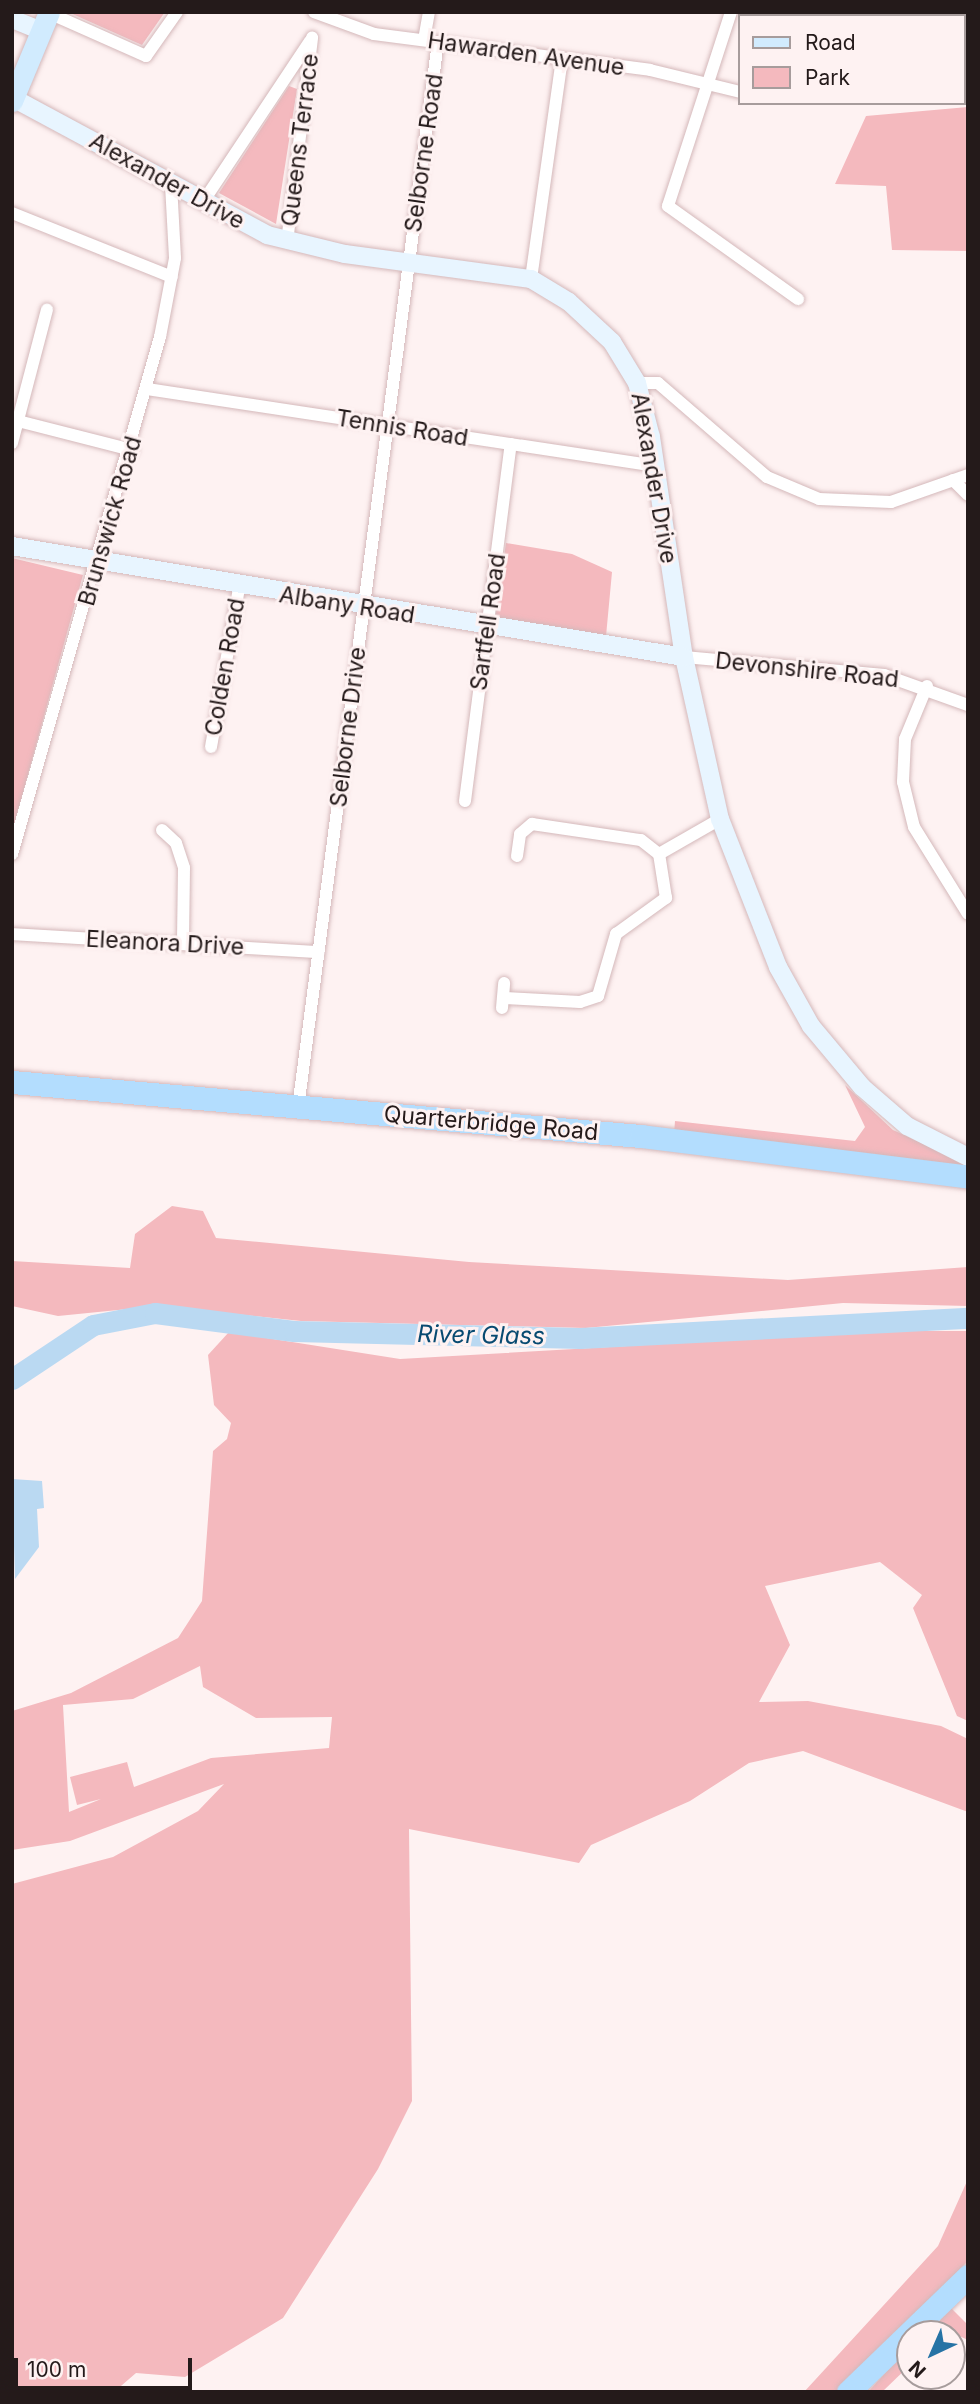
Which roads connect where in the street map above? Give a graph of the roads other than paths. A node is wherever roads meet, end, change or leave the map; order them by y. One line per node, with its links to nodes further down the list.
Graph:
1 (177, 12): 5 (street)
2 (314, 12): 7 (street, Hawarden Avenue)
3 (429, 12): 7 (street)
4 (731, 12): 10 (street)
5 (46, 19): 6 (main road); 12 (main road)
6 (13, 22)
7 (425, 40): 8 (street, Hawarden Avenue)
8 (438, 42): 9 (street, Hawarden Avenue); 17 (street, Selborne Road)
9 (562, 59): 10 (street, Hawarden Avenue); 19 (street)
10 (709, 85): 11 (street, Hawarden Avenue); 20 (street)
11 (738, 92)
12 (13, 100): 13 (main road, Alexander Drive)
13 (171, 184): 14 (main road, Alexander Drive); 18 (street, Brunswick Road)
14 (204, 202): 16 (main road, Alexander Drive); 16 (street, Queens Terrace)
15 (12, 213): 18 (street)
16 (287, 242): 17 (main road, Alexander Drive)
17 (409, 263): 19 (main road, Alexander Drive); 25 (street, Selborne Drive)
18 (172, 277): 23 (street, Brunswick Road)
19 (531, 279): 22 (main road, Alexander Drive)
20 (798, 299)
21 (47, 310): 24 (street)
22 (637, 383): 29 (main road, Alexander Drive); 31 (street)
23 (147, 389): 25 (street, Tennis Road); 28 (street, Brunswick Road)
24 (18, 421): 26 (street); 28 (street)
25 (388, 426): 27 (street, Tennis Road); 36 (street, Selborne Drive)
26 (12, 443)
27 (511, 444): 29 (street, Tennis Road); 37 (street, Sartfell Road)
28 (132, 450): 34 (street, Brunswick Road)
29 (656, 466): 38 (main road, Alexander Drive)
30 (968, 475): 31 (street)
31 (953, 480): 32 (street)
32 (968, 495)
33 (12, 546): 34 (main road, Albany Road)
34 (99, 565): 35 (main road, Albany Road); 45 (street, Brunswick Road)
35 (239, 588): 36 (main road, Albany Road); 41 (street, Colden Road)
36 (363, 608): 37 (main road, Albany Road); 51 (street, Selborne Drive)
37 (486, 629): 38 (main road, Albany Road); 42 (street, Sartfell Road)
38 (684, 657): 39 (street, Devonshire Road); 43 (main road, Alexander Drive)
39 (927, 686): 40 (street, Devonshire Road); 48 (street)
40 (968, 705)
41 (211, 747)
42 (465, 801)
43 (720, 820): 46 (street); 55 (main road, Alexander Drive)
44 (162, 830): 50 (street)
45 (12, 854)
46 (659, 854): 47 (street); 52 (street)
47 (517, 856)
48 (968, 914)
49 (12, 934): 50 (street, Eleanora Drive)
50 (183, 944): 51 (street, Eleanora Drive)
51 (318, 952): 54 (street, Selborne Drive)
52 (503, 983)
53 (12, 1082): 54 (highway, Quarterbridge Road)
54 (298, 1108): 57 (highway, Quarterbridge Road)
55 (959, 1149): 56 (main road, Alexander Drive)
56 (968, 1157)
57 (968, 1177)
58 (968, 2276): 59 (highway)
59 (848, 2392)

